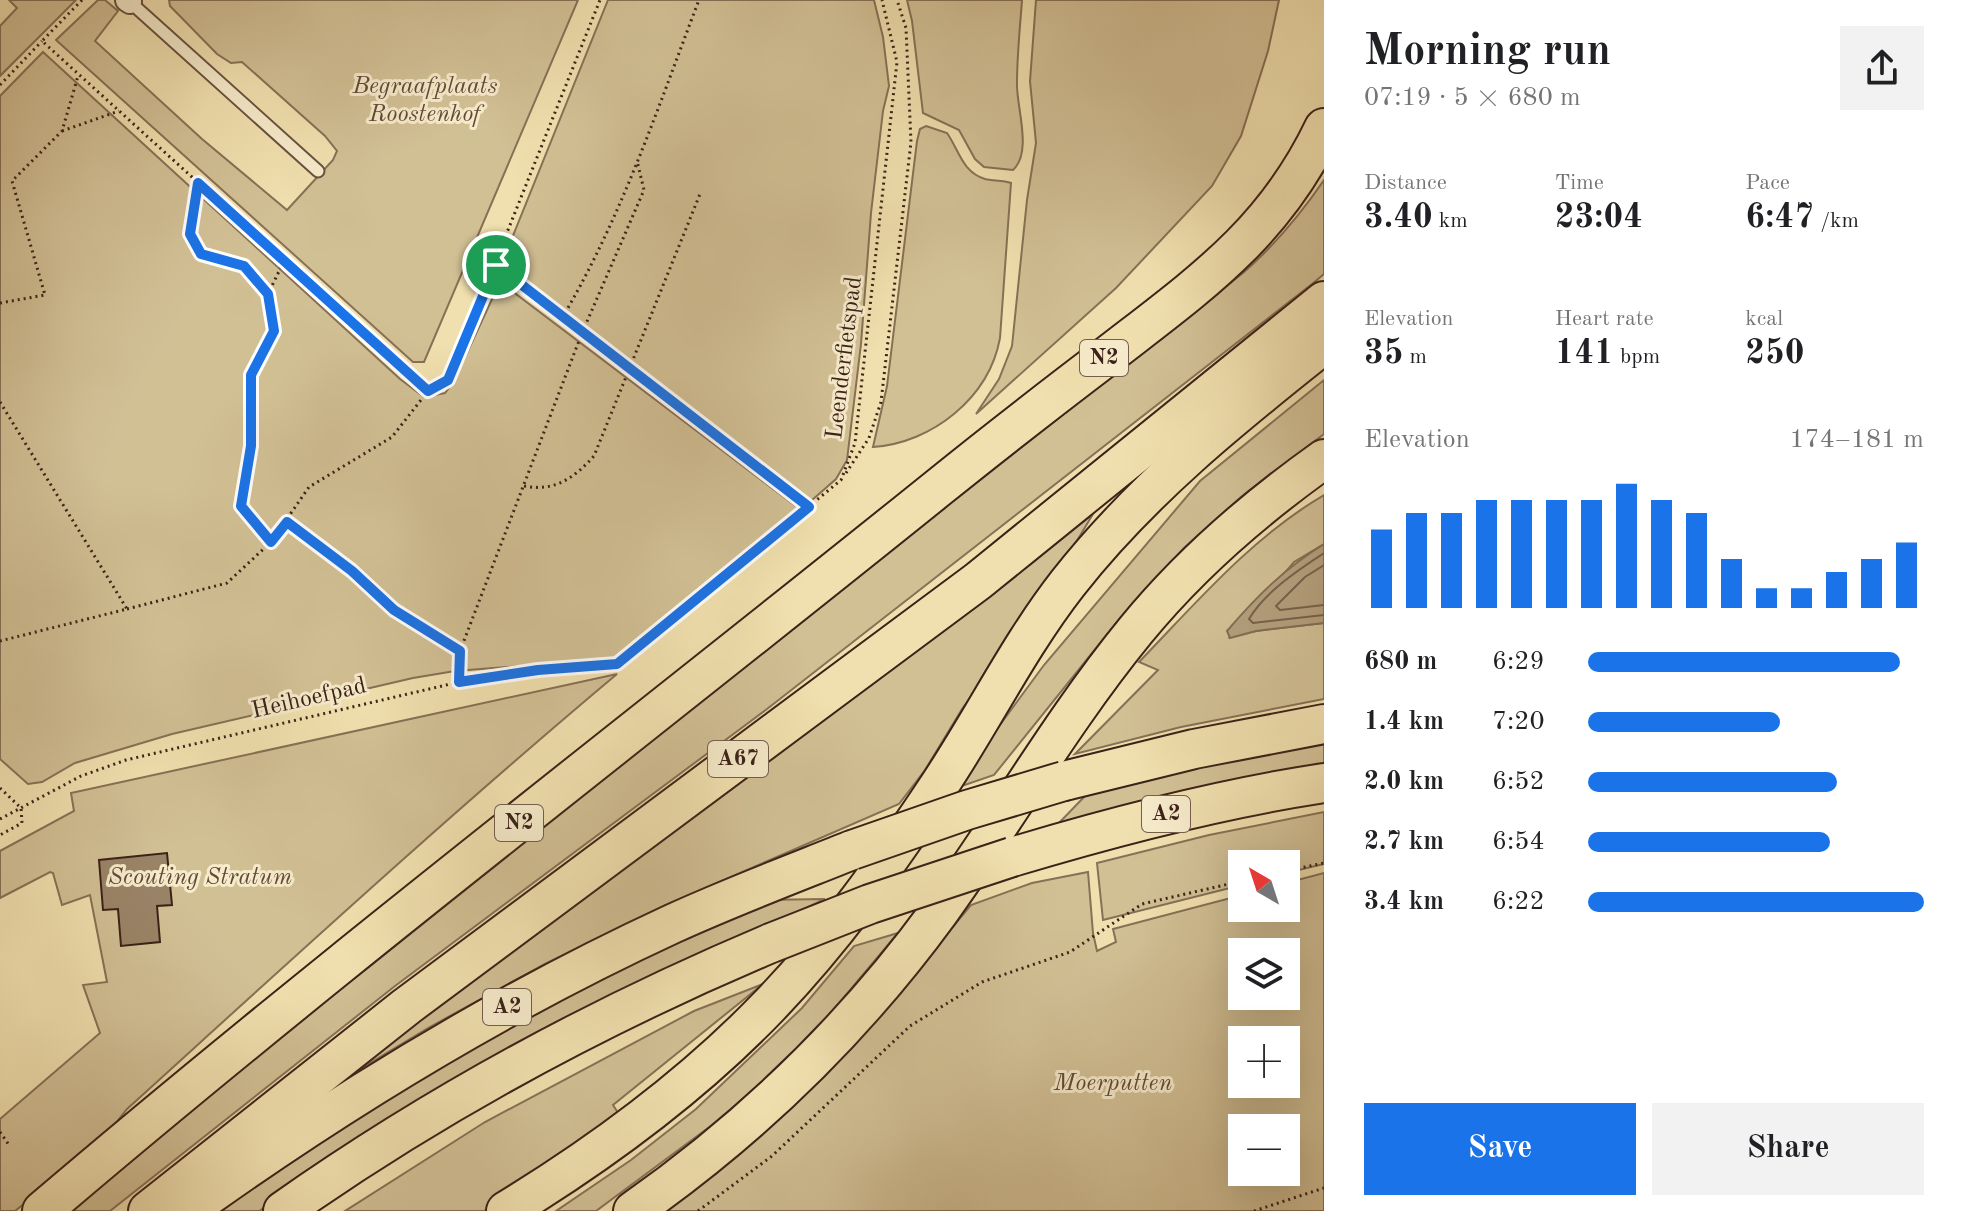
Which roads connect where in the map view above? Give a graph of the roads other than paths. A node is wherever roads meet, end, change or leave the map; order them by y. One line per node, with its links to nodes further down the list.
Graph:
1 (128, 1): 3 (lane)
2 (1324, 128): 9 (highway, N2)
3 (318, 171)
4 (1324, 301): 10 (highway, A67)
5 (1324, 344): 13 (highway)
6 (1324, 459): 14 (highway)
7 (1324, 724): 11 (highway, A2, bridge)
8 (1324, 783): 12 (highway, A2, bridge)
9 (42, 1211)
10 (148, 1211)
11 (187, 1211)
12 (283, 1211)
13 (506, 1211)
14 (633, 1211)

